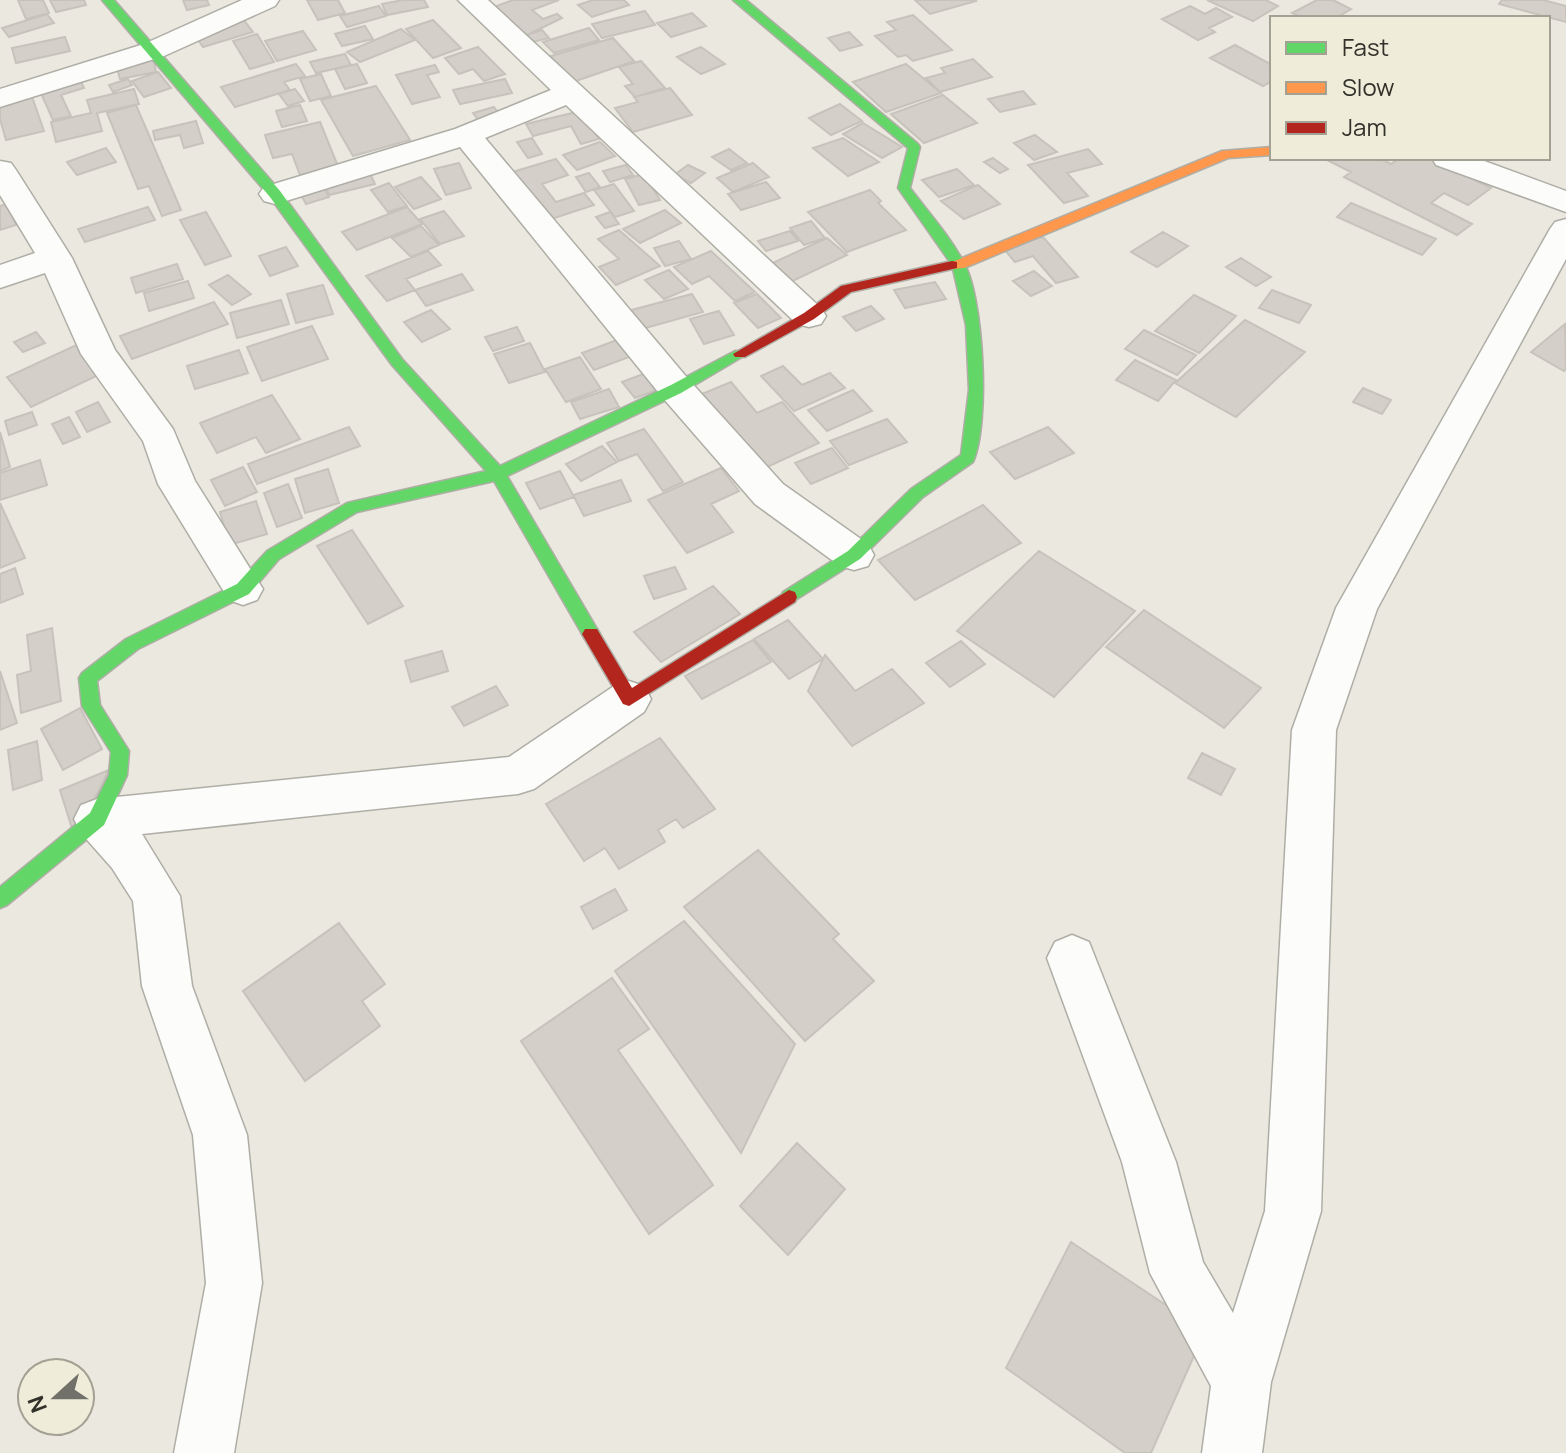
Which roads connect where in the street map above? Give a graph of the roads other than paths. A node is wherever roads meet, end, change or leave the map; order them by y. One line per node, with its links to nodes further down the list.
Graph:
1 (108, 0): 5 (street)
2 (265, 0): 5 (street)
3 (472, 0): 6 (street)
4 (739, 0): 16 (street)
5 (154, 50): 7 (street); 12 (street)
6 (571, 92): 8 (street); 18 (street)
7 (0, 98)
8 (466, 135): 12 (street); 19 (street)
9 (1270, 151): 16 (street)
10 (1452, 160): 13 (street)
11 (0, 170): 15 (street)
12 (275, 194): 20 (street)
13 (1566, 202)
14 (1566, 229): 27 (street)
15 (55, 258): 17 (street); 22 (street)
16 (959, 265): 18 (street); 21 (street)
17 (0, 277)
18 (809, 316): 19 (street)
19 (676, 389): 20 (street); 21 (street)
20 (498, 474): 22 (street); 23 (street)
21 (854, 555): 23 (street)
22 (243, 589): 24 (street)
23 (629, 699): 24 (street)
24 (97, 819): 25 (street); 28 (street)
25 (0, 899)
26 (1072, 958): 27 (street)
27 (1241, 1382): 29 (street)
28 (204, 1453)
29 (1232, 1453)

